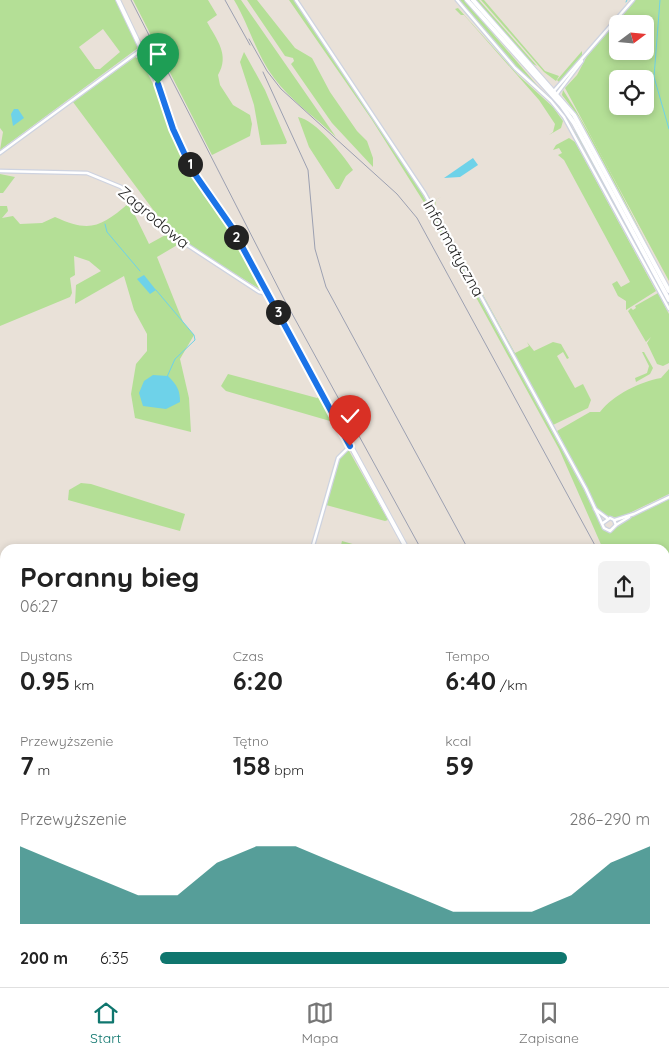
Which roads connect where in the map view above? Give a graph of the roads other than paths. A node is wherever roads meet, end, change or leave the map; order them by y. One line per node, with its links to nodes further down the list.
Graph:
1 (118, 0): 7 (street)
2 (296, 0): 17 (street, Informatyczna)
3 (456, 0): 14 (street)
4 (466, 0): 8 (street)
5 (473, 0): 8 (street)
6 (633, 0): 8 (street)
7 (142, 49): 9 (street); 12 (street)
8 (554, 94): 11 (street); 13 (street)
9 (0, 153)
10 (0, 171): 12 (street, Zagrodowa)
11 (669, 291)
12 (268, 294): 15 (street)
13 (669, 300)
14 (669, 309)
15 (350, 446): 23 (street); 24 (street)
16 (669, 497): 18 (street)
17 (594, 508): 19 (street, Informatyczna); 21 (street, Informatyczna)
18 (634, 514): 20 (street); 22 (street)
19 (608, 518): 20 (street, Informatyczna); 21 (street)
20 (614, 520): 22 (street)
21 (603, 523): 22 (street)
22 (616, 525)
23 (313, 544)
24 (404, 544)

